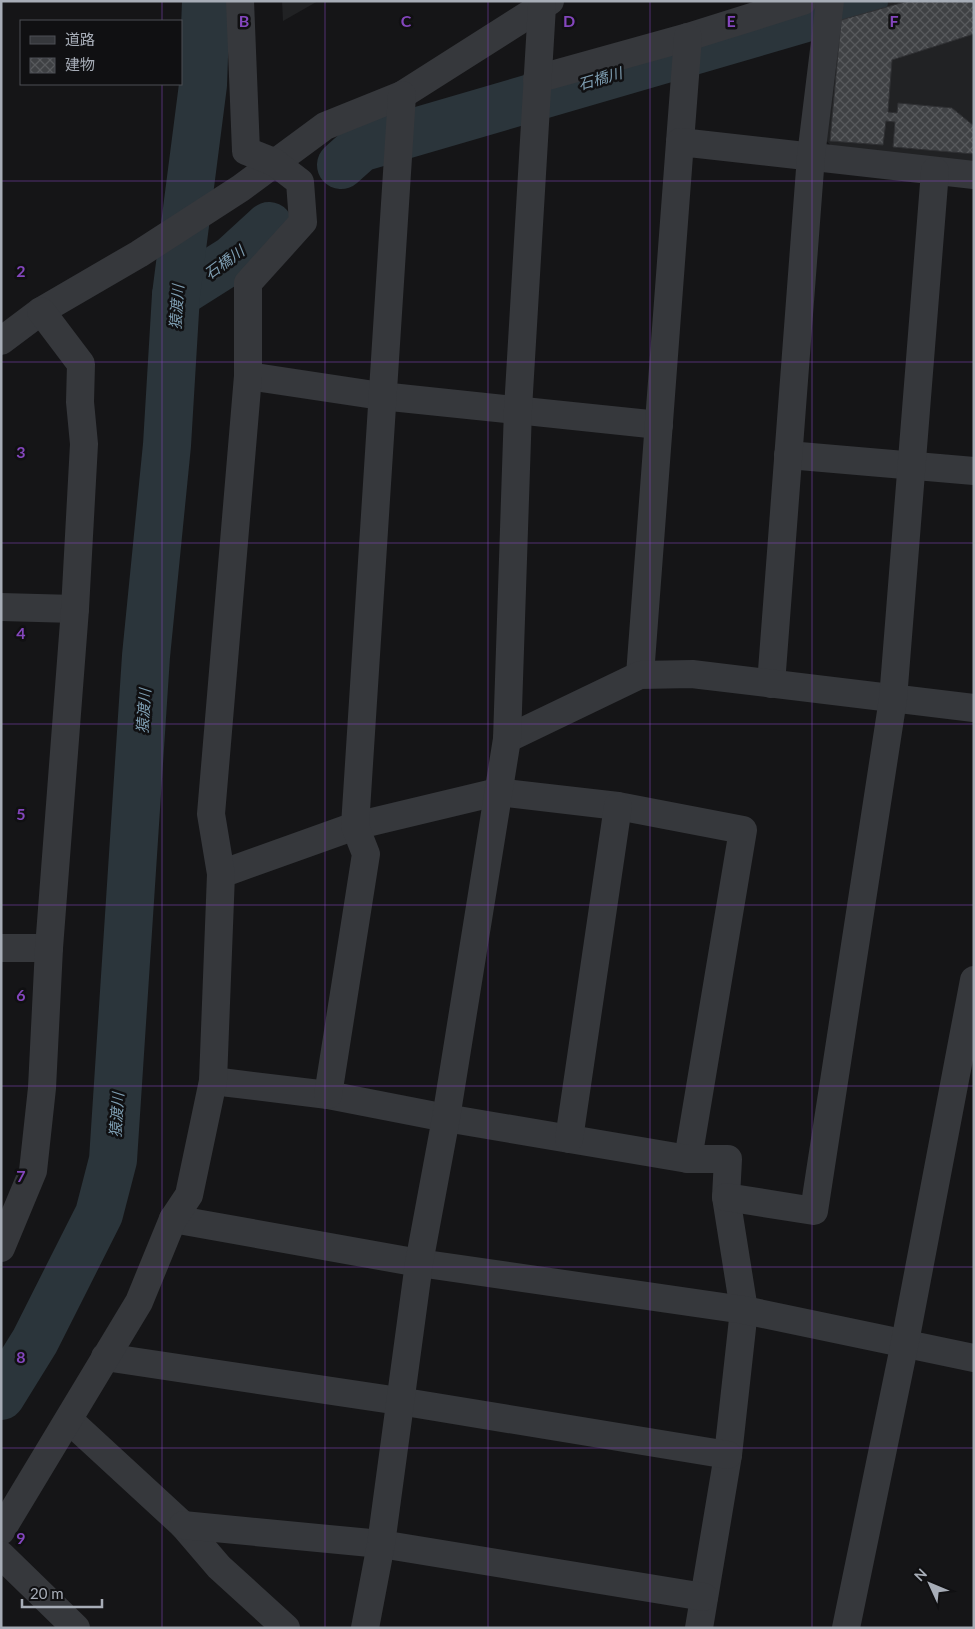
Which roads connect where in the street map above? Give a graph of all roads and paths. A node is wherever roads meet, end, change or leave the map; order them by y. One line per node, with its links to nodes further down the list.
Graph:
1 (240, 1): 10 (street)
2 (803, 1): 5 (street)
3 (546, 4): 6 (street); 7 (street)
4 (829, 14): 9 (street)
5 (687, 46): 6 (street); 8 (street)
6 (536, 91): 17 (street)
7 (402, 95): 10 (street); 16 (street)
8 (680, 142): 9 (street); 18 (street)
9 (812, 156): 11 (street); 19 (street)
10 (274, 162): 13 (street); 15 (street)
11 (935, 171): 12 (street); 20 (street)
12 (974, 175)
13 (41, 311): 14 (street); 23 (street)
14 (1, 341)
15 (248, 376): 16 (street); 32 (street)
16 (381, 396): 17 (street); 31 (street)
17 (518, 409): 18 (street); 28 (street)
18 (659, 426): 24 (street)
19 (788, 455): 20 (street); 25 (street)
20 (914, 465): 21 (street); 26 (street)
21 (974, 471)
22 (1, 607): 23 (street)
23 (75, 609): 34 (street)
24 (640, 675): 25 (street); 28 (street)
25 (771, 684): 26 (street)
26 (893, 699): 27 (street); 41 (street)
27 (974, 708)
28 (507, 739): 29 (street)
29 (497, 792): 30 (street); 31 (street); 38 (street)
30 (618, 806): 39 (street); 40 (street)
31 (355, 826): 32 (street); 37 (street)
32 (221, 874): 36 (street)
33 (1, 948): 34 (street)
34 (49, 948): 43 (street)
35 (974, 980): 46 (street)
36 (213, 1081): 37 (street); 42 (street)
37 (328, 1095): 38 (street)
38 (446, 1118): 39 (street); 44 (street)
39 (569, 1139): 40 (street)
40 (688, 1159): 41 (street)
41 (726, 1197): 45 (street)
42 (173, 1219): 44 (street); 47 (street)
43 (1, 1248)
44 (419, 1263): 45 (street); 49 (street)
45 (744, 1310): 46 (street); 51 (street)
46 (905, 1342): 48 (street); 61 (street)
47 (105, 1357): 49 (street); 50 (street)
48 (974, 1358)
49 (400, 1401): 51 (street); 54 (street)
50 (69, 1420): 52 (street); 53 (street)
51 (728, 1455): 56 (street)
52 (183, 1525): 54 (street); 58 (street)
53 (1, 1531)
54 (381, 1544): 56 (street); 59 (street)
55 (1, 1555): 57 (street)
56 (704, 1597): 60 (street)
57 (76, 1628)
58 (286, 1628)
59 (365, 1628)
60 (699, 1628)
61 (846, 1628)

